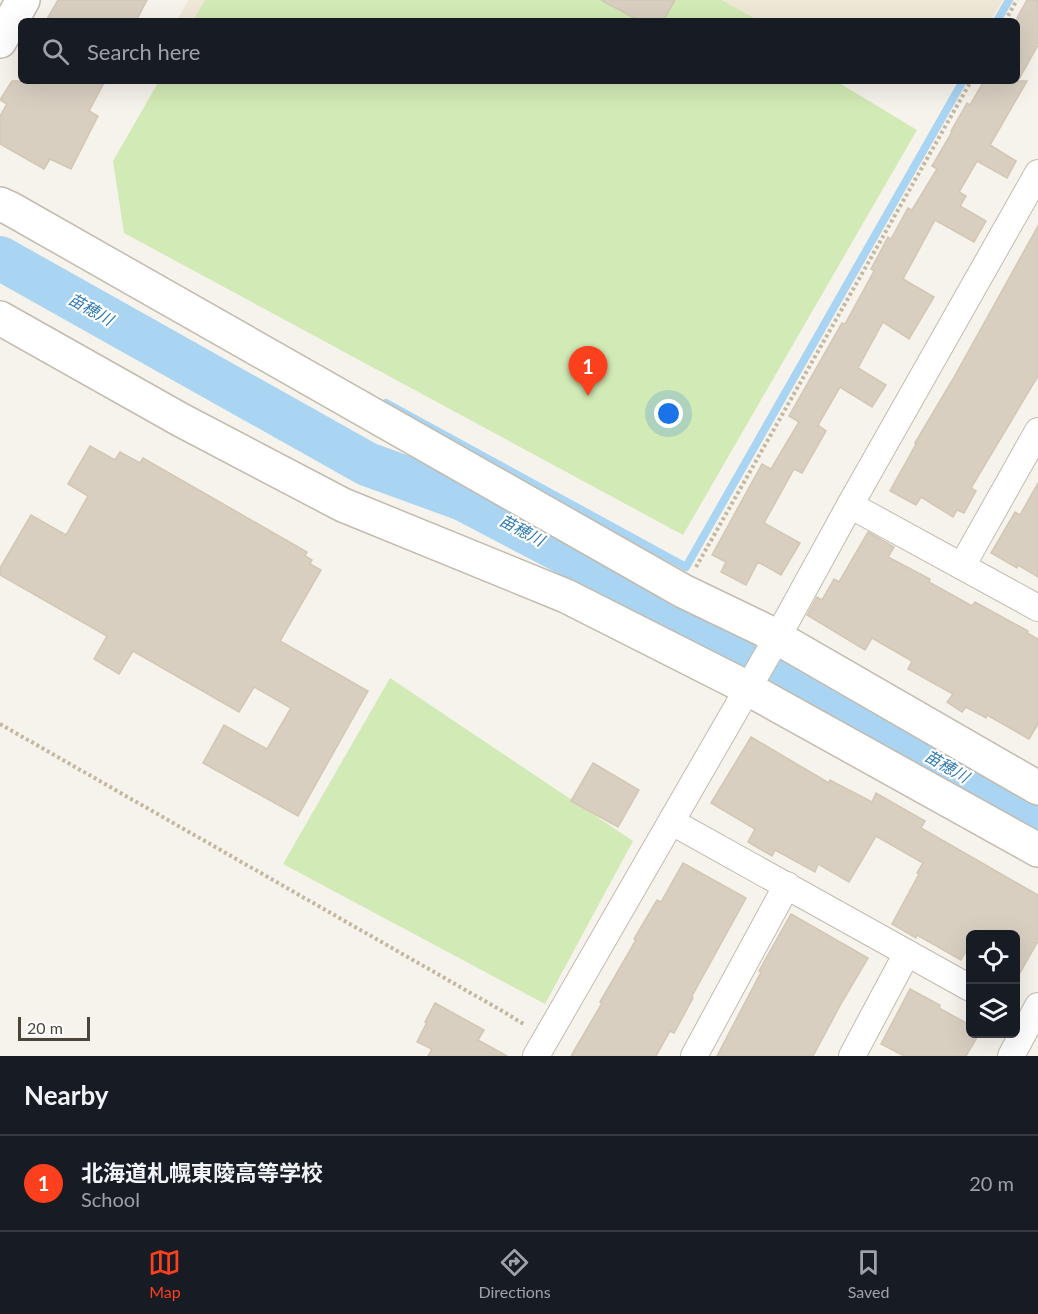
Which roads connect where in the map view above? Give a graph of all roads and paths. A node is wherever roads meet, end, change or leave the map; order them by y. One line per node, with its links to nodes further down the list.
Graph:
1 (23, 0): 4 (street)
2 (1017, 0): 3 (path)
3 (1007, 18)
4 (2, 33)
5 (969, 84): 12 (path)
6 (1038, 173): 10 (street)
7 (0, 204): 14 (street)
8 (0, 318): 15 (street)
9 (1038, 431): 11 (street)
10 (850, 505): 11 (street); 14 (street)
11 (962, 566): 13 (street)
12 (694, 570)
13 (1038, 608)
14 (773, 645): 15 (street); 17 (street)
15 (750, 685): 18 (street); 19 (street)
16 (0, 724): 24 (path)
17 (1038, 788)
18 (672, 822): 20 (street); 24 (street)
19 (1038, 849)
20 (787, 885): 21 (street); 25 (street)
21 (907, 953): 22 (street); 26 (street)
22 (966, 986)
23 (1030, 1016): 27 (street)
24 (541, 1047)
25 (694, 1056)
26 (852, 1056)
27 (1011, 1056)

